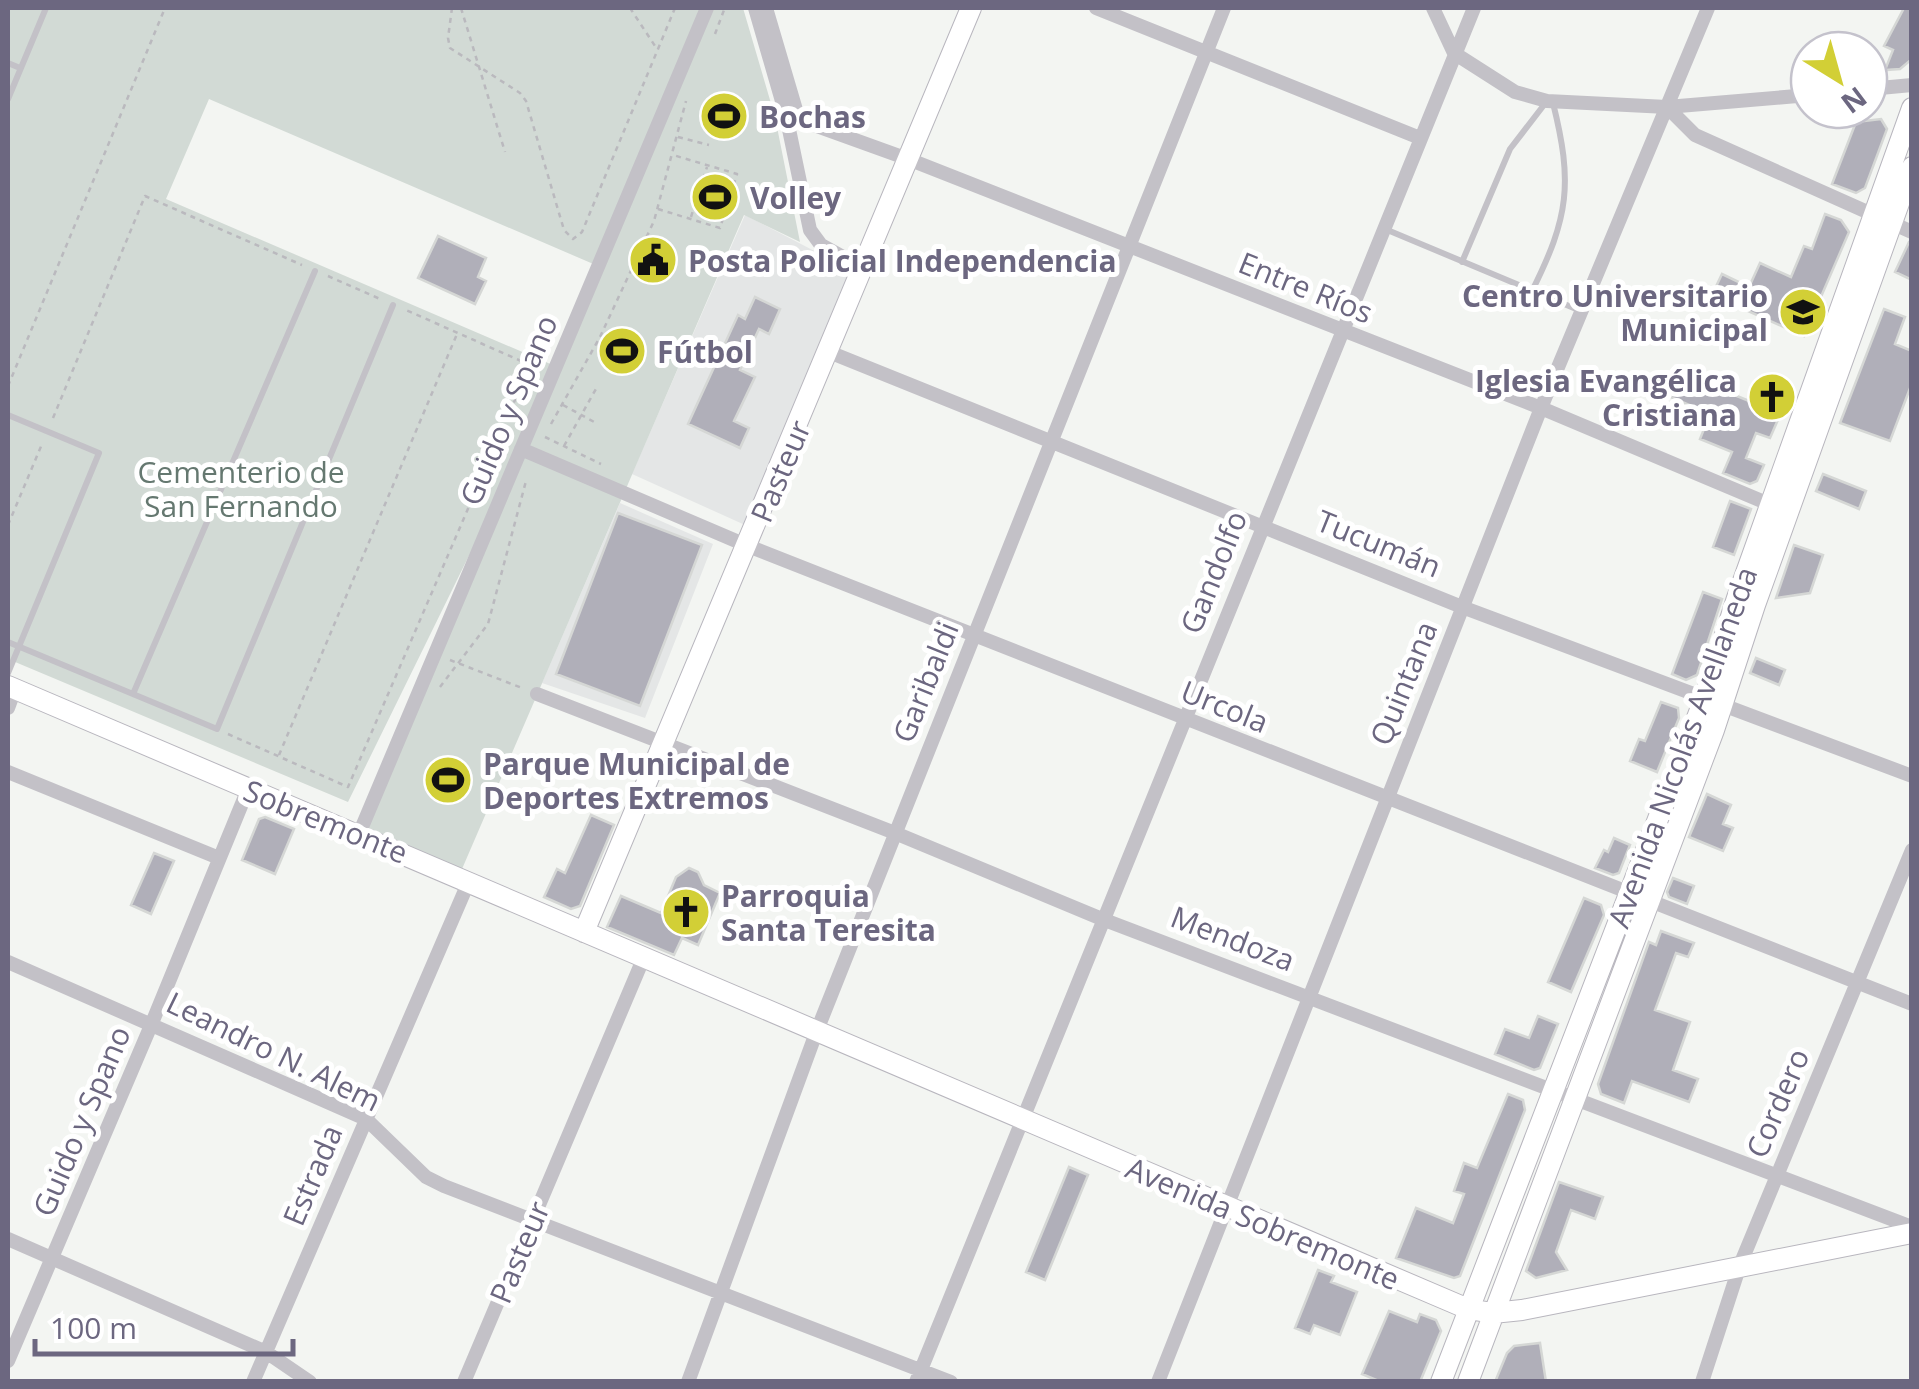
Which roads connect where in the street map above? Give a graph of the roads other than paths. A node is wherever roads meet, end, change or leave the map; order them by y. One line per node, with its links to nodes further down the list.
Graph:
1 (46, 8): 14 (lane)
2 (707, 8): 38 (street, Guido y Spano)
3 (755, 8): 20 (street)
4 (766, 8): 20 (street)
5 (971, 8): 22 (main road, Pasteur)
6 (1096, 8): 11 (street)
7 (1224, 8): 11 (street, Garibaldi)
8 (1432, 8): 12 (street)
9 (1474, 8): 12 (street, Gandolfo)
10 (1708, 8): 18 (street, Quintana)
11 (1207, 52): 21 (street); 26 (street, Garibaldi)
12 (1454, 53): 17 (street); 21 (street, Gandolfo)
13 (8, 63): 14 (lane)
14 (20, 68): 16 (lane)
15 (1789, 97): 18 (street)
16 (8, 99)
17 (1550, 101): 18 (street); 27 (lane); 30 (lane)
18 (1666, 108): 24 (street); 32 (street, Quintana)
19 (1912, 108): 24 (main road, Avenida Nicolás Avellaneda)
20 (793, 118): 22 (street, Entre Ríos); 28 (street)
21 (1420, 138): 25 (street, Gandolfo)
22 (908, 159): 26 (street, Entre Ríos); 28 (main road, Pasteur)
23 (1912, 167): 24 (main road, Avenida Nicolás Avellaneda)
24 (1892, 224): 39 (main road, Avenida Nicolás Avellaneda)
25 (1383, 228): 27 (lane); 33 (street, Gandolfo)
26 (1128, 246): 33 (street, Entre Ríos); 37 (street, Garibaldi)
27 (1462, 262): 30 (lane)
28 (863, 268): 34 (main road, Pasteur)
29 (315, 270): 47 (lane)
30 (1532, 291): 32 (lane)
31 (393, 305): 47 (lane)
32 (1582, 312): 35 (street, Quintana)
33 (1342, 331): 35 (street, Entre Ríos); 40 (street, Gandolfo)
34 (829, 352): 37 (street, Tucumán); 41 (main road, Pasteur)
35 (1540, 408): 39 (street, Entre Ríos); 42 (street, Quintana)
36 (8, 415): 45 (lane)
37 (1050, 441): 40 (street, Tucumán); 43 (street, Garibaldi)
38 (527, 452): 41 (street, Urcola); 57 (street, Guido y Spano)
39 (1781, 509): 49 (main road, Avenida Nicolás Avellaneda)
40 (1262, 526): 42 (street, Tucumán); 50 (street, Gandolfo)
41 (748, 546): 43 (street, Urcola); 51 (main road, Pasteur)
42 (1462, 607): 49 (street, Tucumán); 55 (street, Quintana)
43 (973, 636): 50 (street, Urcola); 56 (street, Garibaldi)
44 (8, 642): 45 (lane)
45 (19, 646): 46 (lane); 47 (lane)
46 (9, 689): 54 (main road, Sobremonte)
47 (133, 694)
48 (537, 694): 51 (street, Mendoza)
49 (1714, 700): 53 (street, Tucumán); 61 (main road, Avenida Nicolás Avellaneda)
50 (1184, 719): 55 (street, Urcola); 62 (street, Gandolfo)
51 (664, 744): 56 (street, Mendoza); 63 (main road, Pasteur)
52 (8, 772): 59 (street)
53 (1912, 776)
54 (248, 789): 57 (main road, Sobremonte); 59 (street, Guido y Spano)
55 (1386, 799): 61 (street, Urcola); 67 (street, Quintana)
56 (895, 833): 62 (street, Mendoza); 70 (street, Garibaldi)
57 (359, 834): 60 (main road, Sobremonte)
58 (1912, 850): 66 (street, Cordero)
59 (218, 858): 69 (street, Guido y Spano)
60 (469, 881): 63 (main road, Sobremonte); 73 (street, Estrada)
61 (1639, 899): 66 (street, Urcola); 71 (main road, Avenida Nicolás Avellaneda); 72 (main road, Avenida Nicolás Avellaneda)
62 (1102, 919): 67 (street, Mendoza); 74 (street, Gandolfo)
63 (584, 932): 64 (main road, Sobremonte)
64 (644, 958): 70 (main road, Avenida Sobremonte); 77 (street, Pasteur)
65 (8, 962): 69 (street, Leandro N. Alem)
66 (1856, 983): 68 (street, Urcola); 75 (street, Cordero)
67 (1308, 996): 71 (street, Mendoza); 76 (street, Quintana)
68 (1912, 1004)
69 (152, 1023): 73 (street, Leandro N. Alem); 80 (street, Guido y Spano)
70 (816, 1034): 74 (main road, Avenida Sobremonte); 82 (street, Garibaldi)
71 (1552, 1093): 72 (street, Mendoza); 83 (main road, Avenida Nicolás Avellaneda)
72 (1572, 1100): 75 (street, Mendoza); 84 (main road, Avenida Nicolás Avellaneda)
73 (366, 1119): 77 (street, Leandro N. Alem); 85 (street, Estrada)
74 (1021, 1120): 76 (main road, Avenida Sobremonte); 87 (street, Gandolfo)
75 (1777, 1174): 78 (street, Mendoza); 81 (street, Cordero)
76 (1226, 1206): 83 (main road, Avenida Sobremonte); 93 (street, Quintana)
77 (533, 1221): 82 (street, Leandro N. Alem); 90 (street, Pasteur)
78 (1912, 1230): 81 (main road, Avenida Sobremonte)
79 (8, 1239): 80 (street)
80 (52, 1258): 85 (street); 86 (street, Guido y Spano)
81 (1740, 1266): 84 (main road, Avenida Sobremonte); 96 (street, Cordero)
82 (720, 1293): 87 (street, Leandro N. Alem); 91 (street, Garibaldi)
83 (1468, 1309): 84 (main road, Avenida Sobremonte); 94 (main road, Avenida Nicolás Avellaneda)
84 (1493, 1313): 95 (main road, Avenida Nicolás Avellaneda)
85 (266, 1352): 88 (street, Estrada); 89 (street)
86 (8, 1362)
87 (919, 1376): 92 (street, Leandro N. Alem)
88 (253, 1382)
89 (310, 1382)
90 (464, 1382)
91 (688, 1382)
92 (951, 1382)
93 (1158, 1382)
94 (1440, 1382)
95 (1468, 1382)
96 (1702, 1382)

